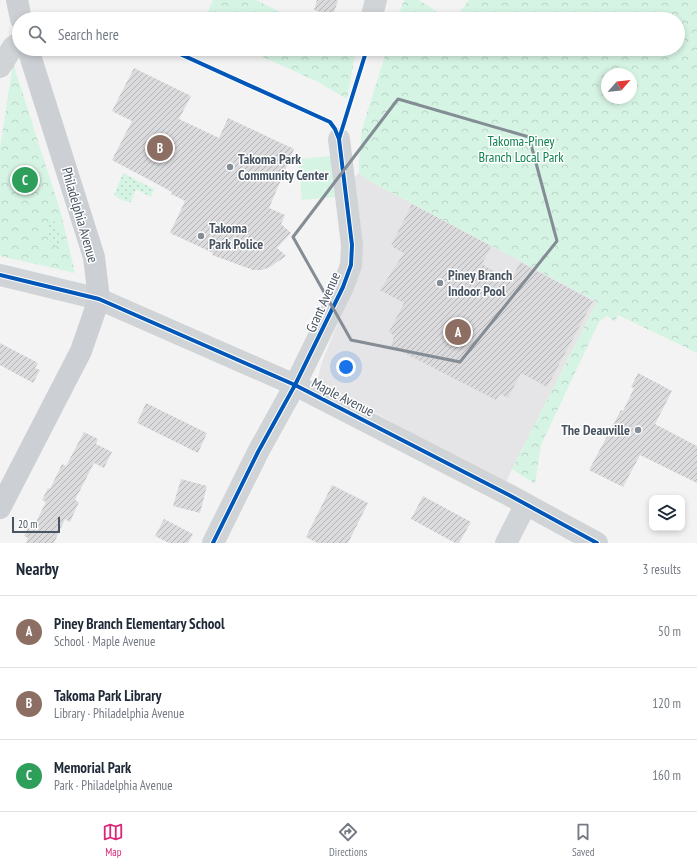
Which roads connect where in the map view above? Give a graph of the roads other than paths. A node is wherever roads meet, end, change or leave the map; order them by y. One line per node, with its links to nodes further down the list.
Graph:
1 (16, 0): 3 (main road)
2 (376, 0): 4 (street)
3 (19, 12)
4 (373, 12)
5 (12, 49): 7 (street)
6 (30, 56): 10 (main road, Philadelphia Avenue)
7 (0, 67)
8 (339, 139): 11 (street, Grant Avenue)
9 (0, 275): 10 (street, Maple Avenue)
10 (99, 299): 11 (street, Maple Avenue); 13 (main road, Philadelphia Avenue)
11 (295, 385): 12 (street, Maple Avenue); 14 (street, Grant Avenue)
12 (526, 504): 15 (street); 16 (street, Maple Avenue)
13 (0, 508)
14 (213, 543)
15 (506, 543)
16 (597, 543)

